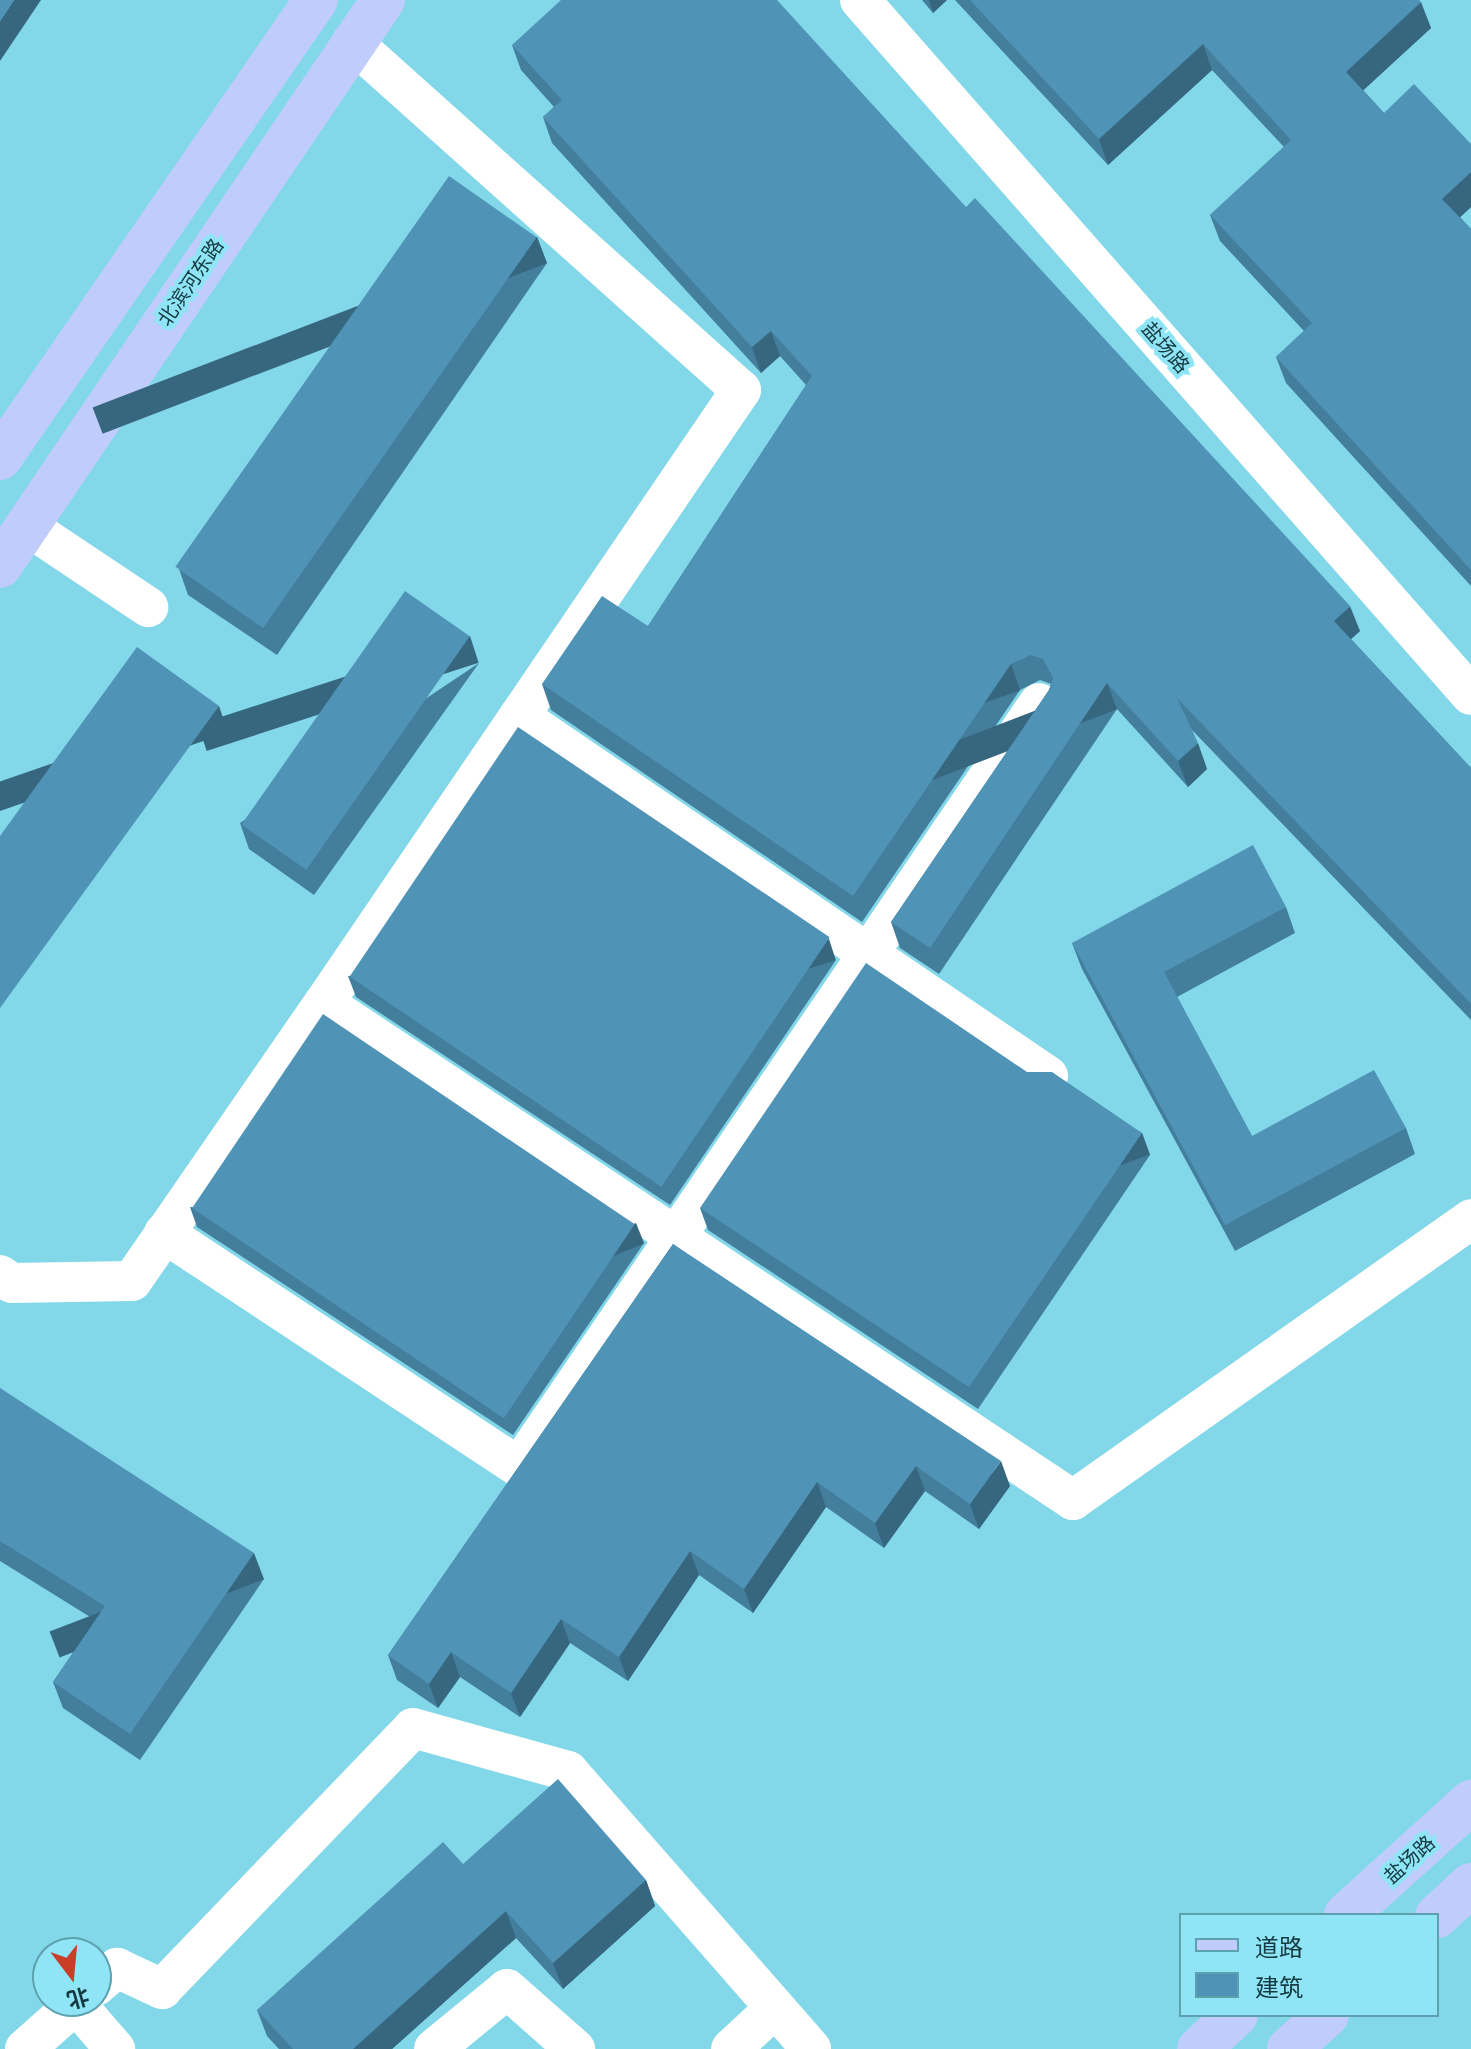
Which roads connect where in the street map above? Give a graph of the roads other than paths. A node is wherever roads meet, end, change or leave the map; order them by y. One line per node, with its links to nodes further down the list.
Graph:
1 (316, 0): 5 (main road)
2 (383, 0): 4 (main road, 北滨河东路)
3 (860, 0): 9 (street, 盐场路)
4 (352, 42): 6 (main road, 北滨河东路); 11 (street)
5 (0, 458)
6 (27, 526): 7 (main road, 北滨河东路); 8 (street)
7 (0, 566)
8 (148, 607)
9 (1471, 695)
10 (1039, 703): 12 (street)
11 (519, 716): 12 (street); 13 (street)
12 (868, 954): 14 (street); 17 (street)
13 (324, 1003): 16 (street); 17 (street)
14 (1048, 1076)
15 (1471, 1219): 17 (street)
16 (164, 1233): 17 (street); 18 (street)
17 (676, 1236)
18 (0, 1275)
19 (1471, 1802): 21 (main road, 盐场路)
20 (1471, 1885): 22 (main road)
21 (1348, 1913)
22 (1439, 1914)
23 (112, 1972): 24 (street)
24 (775, 2008): 33 (street); 34 (street)
25 (61, 2017): 29 (street)
26 (96, 2017): 30 (street)
27 (1234, 2017): 35 (main road)
28 (1325, 2017): 36 (main road)
29 (25, 2049)
30 (115, 2049)
31 (434, 2049): 32 (street)
32 (575, 2049)
33 (731, 2049)
34 (811, 2049)
35 (1199, 2049)
36 (1289, 2049)

